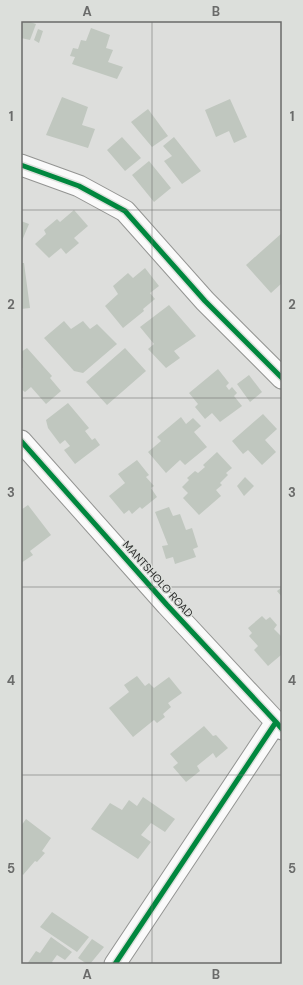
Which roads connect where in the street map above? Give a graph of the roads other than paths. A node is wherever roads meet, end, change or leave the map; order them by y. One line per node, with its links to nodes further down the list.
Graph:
1 (21, 165): 2 (street)
2 (282, 378)
3 (21, 441): 4 (street, MANTSHOLO ROAD)
4 (279, 726): 5 (street)
5 (115, 964)

